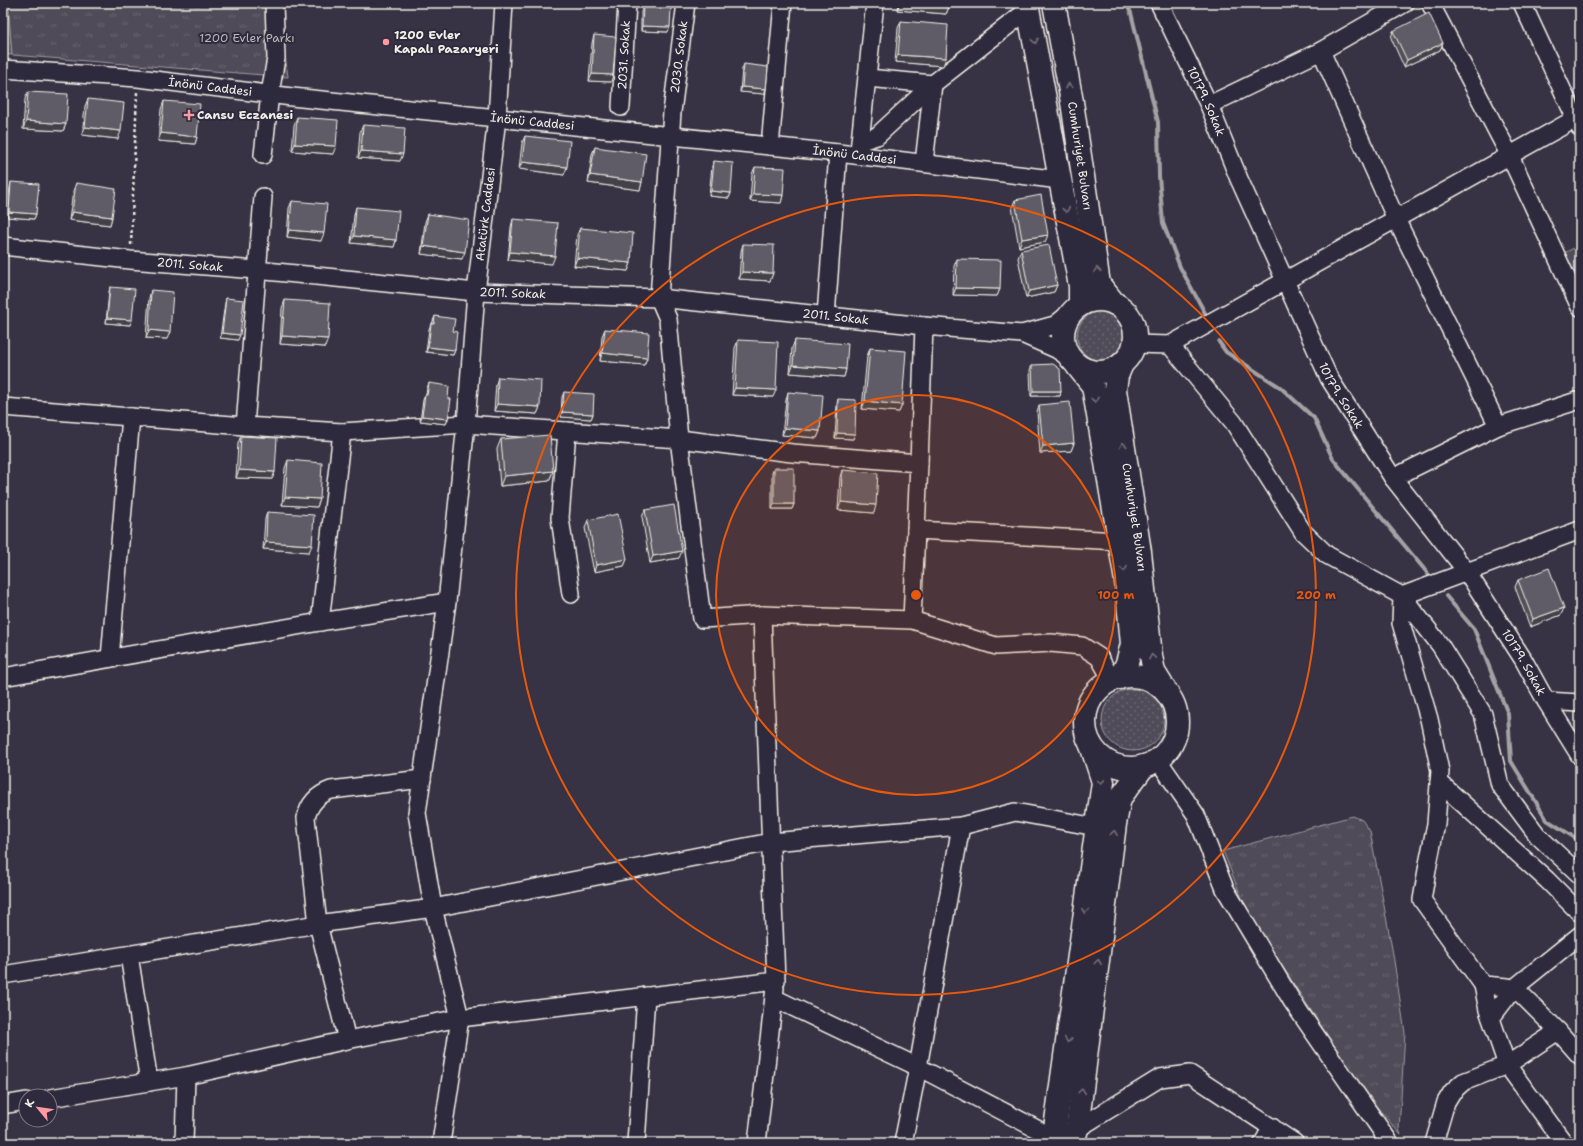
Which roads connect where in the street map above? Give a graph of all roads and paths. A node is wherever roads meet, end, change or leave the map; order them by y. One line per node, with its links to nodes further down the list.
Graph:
1 (274, 3): 18 (street)
2 (504, 3): 21 (street, Atatürk Caddesi)
3 (627, 3): 20 (street, 2031. Sokak)
4 (686, 3): 23 (street, 2030. Sokak)
5 (783, 3): 24 (street)
6 (875, 3): 16 (street)
7 (1054, 3): 39 (main road, Cumhuriyet Bulvarı, one-way to 7)
8 (1159, 3): 19 (street, 10179. Sokak)
9 (1405, 3): 13 (street)
10 (1430, 3): 28 (street)
11 (1522, 3): 22 (street)
12 (1028, 6): 17 (street); 30 (main road, one-way to 30)
13 (1321, 51): 19 (street); 32 (street)
14 (3, 68): 15 (street, İnönü Caddesi)
15 (138, 78): 18 (street, İnönü Caddesi); 34 (path)
16 (867, 78): 17 (street); 25 (street)
17 (934, 84): 25 (street); 29 (street)
18 (270, 94): 21 (street, İnönü Caddesi); 27 (street)
19 (1209, 105): 36 (street, 10179. Sokak)
20 (621, 107)
21 (497, 118): 23 (street, İnönü Caddesi); 37 (street, Atatürk Caddesi)
22 (1578, 124): 28 (street)
23 (670, 136): 24 (street, İnönü Caddesi); 38 (street, 2030. Sokak)
24 (770, 146): 26 (street, İnönü Caddesi)
25 (860, 148): 26 (street, İnönü Caddesi); 29 (street, İnönü Caddesi)
26 (838, 152): 42 (street)
27 (263, 155)
28 (1510, 156): 32 (street); 40 (street)
29 (924, 163): 30 (street, İnönü Caddesi)
30 (1060, 180): 41 (main road, one-way to 41)
31 (263, 197): 35 (street)
32 (1396, 219): 36 (street); 54 (street)
33 (3, 246): 34 (street, 2011. Sokak)
34 (130, 260): 35 (street, 2011. Sokak)
35 (256, 270): 37 (street, 2011. Sokak); 53 (street)
36 (1286, 281): 46 (street); 59 (street, 10179. Sokak)
37 (476, 292): 38 (street, 2011. Sokak); 52 (street, Atatürk Caddesi)
38 (659, 298): 42 (street, 2011. Sokak); 57 (street)
39 (1115, 304): 41 (main road); 45 (main road)
40 (1580, 307)
41 (1076, 308): 44 (street); 47 (main road)
42 (826, 316): 43 (street, 2011. Sokak)
43 (924, 326): 44 (street, 2011. Sokak); 58 (street)
44 (1022, 334): 47 (street)
45 (1134, 344): 46 (street); 48 (main road)
46 (1170, 345): 65 (street)
47 (1073, 362): 48 (main road); 62 (main road, one-way to 62)
48 (1122, 364): 73 (main road, Cumhuriyet Bulvarı, one-way to 48)
49 (1579, 403): 54 (street)
50 (3, 407): 51 (street)
51 (131, 417): 53 (street); 70 (street)
52 (466, 424): 55 (street); 56 (street); 66 (street, Atatürk Caddesi)
53 (245, 426): 56 (street)
54 (1498, 426): 59 (street)
55 (567, 431): 57 (street); 64 (street)
56 (342, 432): 69 (street)
57 (679, 439): 58 (street); 67 (street)
58 (919, 463): 60 (street)
59 (1393, 478): 63 (street, 10179. Sokak)
60 (916, 530): 62 (street); 68 (street)
61 (1580, 530): 63 (street)
62 (1119, 541): 72 (main road, one-way to 72)
63 (1467, 572): 65 (street); 74 (street, 10179. Sokak)
64 (571, 594)
65 (1402, 596): 80 (street); 84 (street)
66 (447, 602): 69 (street); 79 (street, Atatürk Caddesi)
67 (762, 615): 68 (street); 83 (street)
68 (912, 620): 72 (street)
69 (320, 622): 70 (street)
70 (110, 658): 71 (street)
71 (3, 676)
72 (1116, 679): 73 (main road); 76 (main road)
73 (1166, 693): 78 (main road)
74 (1546, 702): 75 (street); 77 (street, 10179. Sokak)
75 (1580, 703)
76 (1091, 745): 78 (main road); 82 (main road, one-way to 82)
77 (1580, 756)
78 (1151, 763): 109 (main road, one-way to 78); 117 (street)
79 (422, 779): 85 (street, Atatürk Caddesi); 87 (street)
80 (1439, 782): 86 (street); 92 (street)
81 (961, 826): 82 (street); 83 (street); 102 (street)
82 (1096, 827): 109 (main road, one-way to 109)
83 (771, 842): 85 (street); 91 (street)
84 (1580, 875)
85 (433, 908): 87 (street); 96 (street, Atatürk Caddesi)
86 (1580, 913)
87 (318, 924): 89 (street); 99 (street)
88 (1580, 936): 93 (street)
89 (129, 955): 90 (street); 104 (street)
90 (3, 975)
91 (776, 981): 94 (street); 95 (street)
92 (1483, 985): 93 (street); 97 (street)
93 (1513, 988): 97 (street); 98 (street)
94 (646, 996): 96 (street); 112 (street)
95 (774, 998): 102 (street); 113 (street)
96 (460, 1018): 99 (street); 111 (street)
97 (1491, 1018): 101 (street)
98 (1558, 1031): 100 (street); 101 (street)
99 (347, 1040): 103 (street)
100 (1580, 1056)
101 (1507, 1065): 118 (street); 119 (street)
102 (918, 1067): 109 (street); 114 (street)
103 (186, 1076): 104 (street); 110 (street)
104 (149, 1082): 105 (street)
105 (58, 1097)
106 (18, 1102): 107 (street)
107 (3, 1105)
108 (1272, 1128): 109 (street); 115 (street); 116 (street)
109 (1064, 1138)
110 (184, 1143)
111 (442, 1143)
112 (636, 1143)
113 (757, 1143)
114 (903, 1143)
115 (1263, 1143)
116 (1296, 1143)
117 (1390, 1143)
118 (1434, 1143)
119 (1564, 1143)

